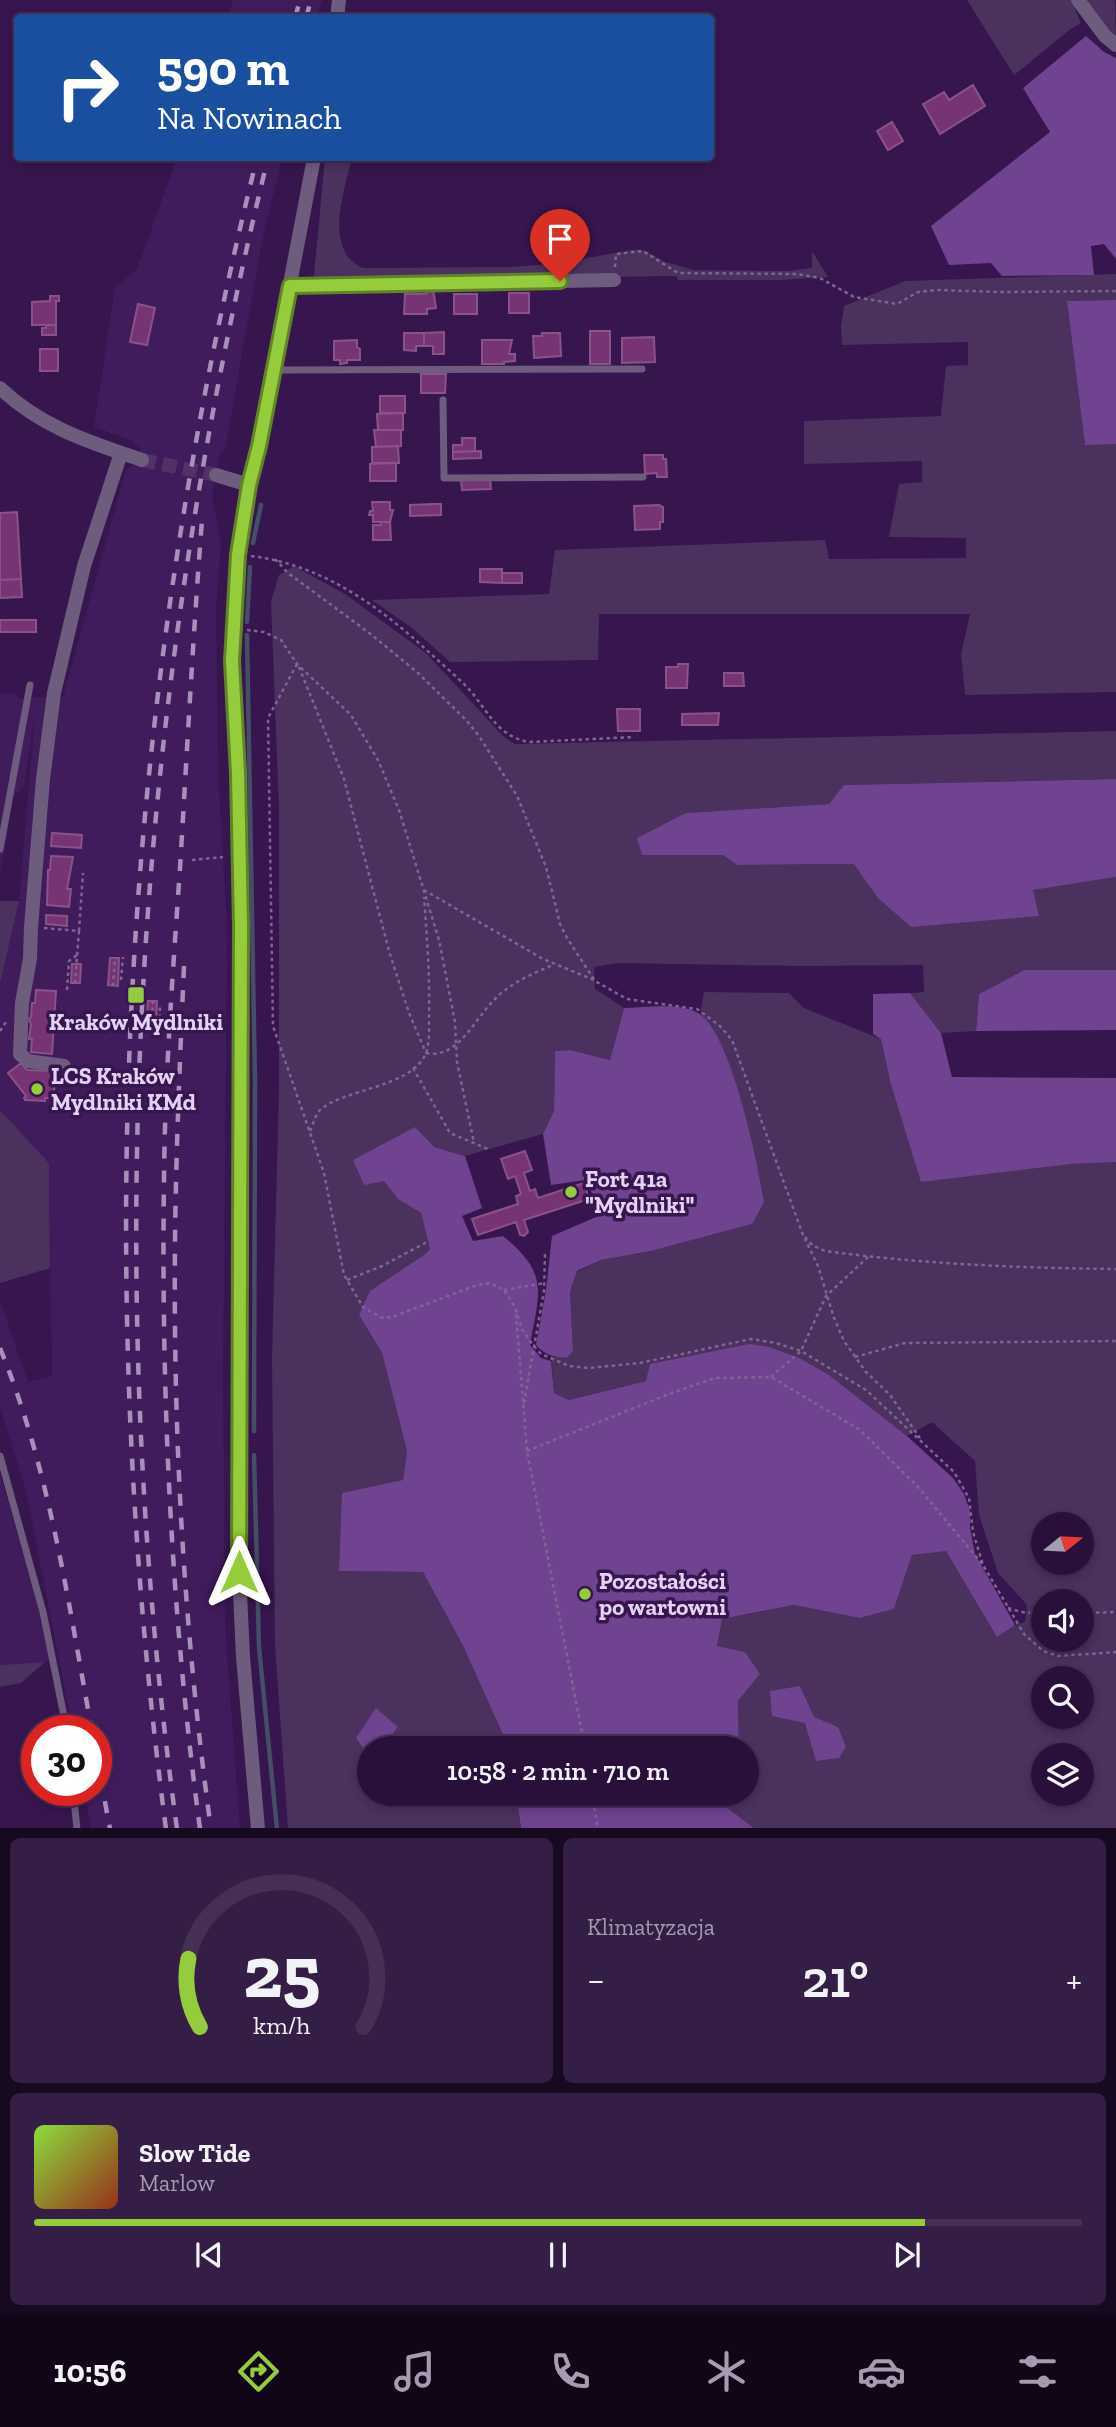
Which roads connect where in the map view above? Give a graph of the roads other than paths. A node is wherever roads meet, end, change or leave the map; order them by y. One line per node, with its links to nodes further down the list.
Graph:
1 (1077, 0): 2 (street)
2 (1116, 45)
3 (313, 161): 5 (street)
4 (614, 280): 5 (street)
5 (290, 286): 7 (street)
6 (642, 369): 7 (lane)
7 (274, 370): 14 (street)
8 (0, 388): 10 (street)
9 (443, 400): 13 (lane)
10 (121, 453): 11 (street); 15 (street)
11 (142, 460)
12 (216, 475): 14 (street)
13 (643, 477)
14 (249, 485): 24 (street)
15 (66, 640): 16 (lane); 19 (street)
16 (54, 653)
17 (30, 685): 18 (lane)
18 (0, 849)
19 (64, 1066)
20 (0, 1457): 21 (lane)
21 (64, 1715)
22 (75, 1806): 23 (lane)
23 (77, 1828)
24 (258, 1828)

